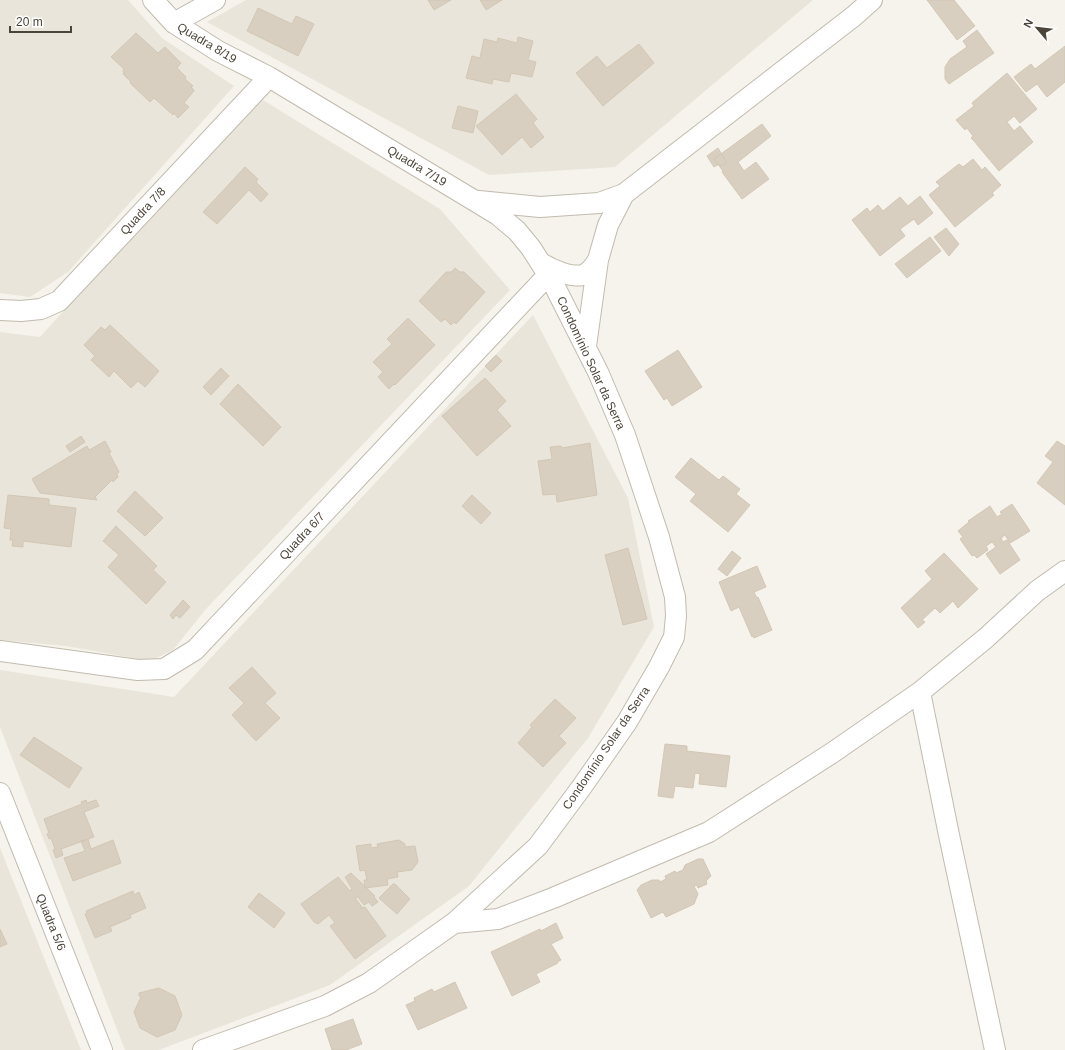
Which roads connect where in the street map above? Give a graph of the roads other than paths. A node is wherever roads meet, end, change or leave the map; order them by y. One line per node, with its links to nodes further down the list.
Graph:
1 (153, 0): 5 (street, Quadra 8/19)
2 (215, 0): 5 (street)
3 (872, 0): 4 (street)
4 (849, 8): 7 (street)
5 (174, 23): 6 (street, Quadra 8/19)
6 (268, 77): 8 (street, Quadra 7/19); 12 (street, Quadra 7/8)
7 (624, 194): 9 (street); 10 (street)
8 (475, 201): 9 (street); 11 (street, Quadra 7/19)
9 (540, 207): 11 (street)
10 (598, 260): 11 (street); 13 (street)
11 (540, 262): 13 (street, Condomínio Solar da Serra); 15 (street, Quadra 6/7)
12 (0, 310)
13 (586, 346): 18 (street, Condomínio Solar da Serra)
14 (1065, 571): 16 (street)
15 (0, 651)
16 (920, 692): 18 (street); 21 (street)
17 (0, 793): 19 (street, Quadra 5/6)
18 (454, 923): 20 (street, Condomínio Solar da Serra)
19 (102, 1050)
20 (203, 1050)
21 (995, 1050)

